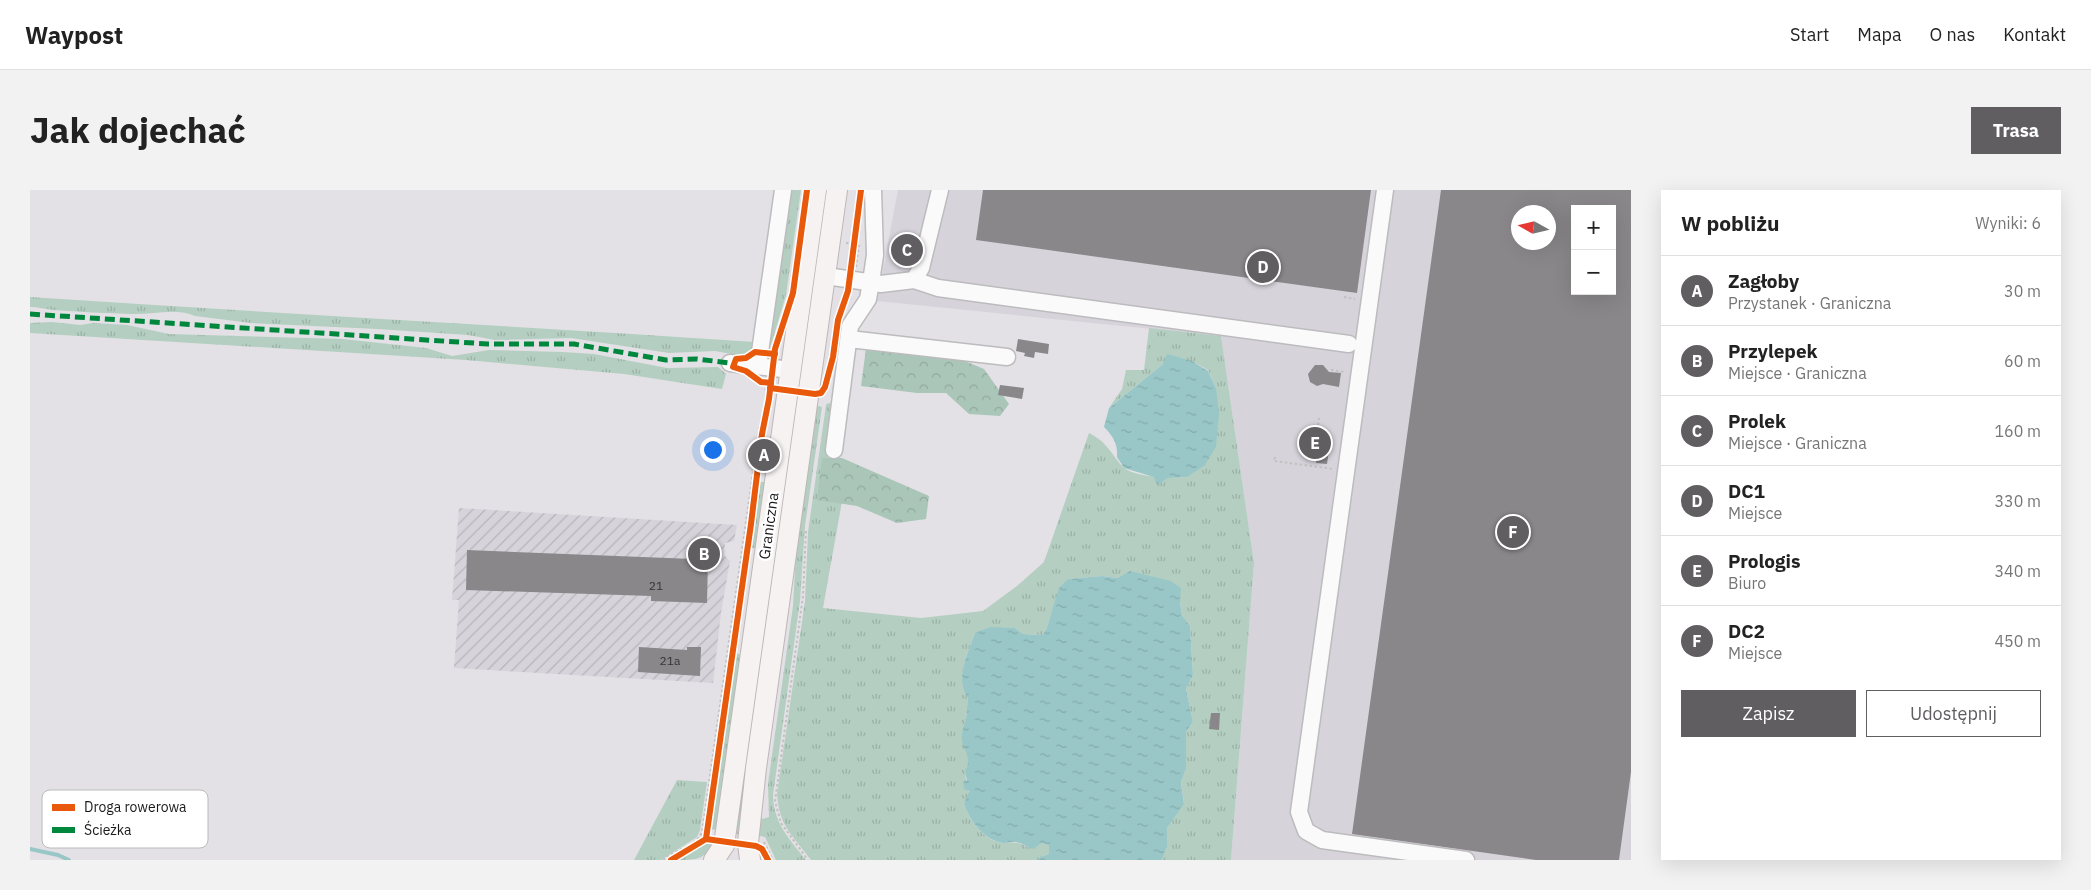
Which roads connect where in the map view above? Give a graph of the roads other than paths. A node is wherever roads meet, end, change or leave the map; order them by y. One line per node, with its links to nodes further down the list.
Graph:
1 (783, 190): 15 (lane)
2 (816, 190): 14 (main road, Graniczna)
3 (837, 190): 7 (main road, Graniczna)
4 (873, 190): 9 (lane)
5 (940, 190): 8 (lane)
6 (1385, 190): 19 (lane)
7 (826, 276): 9 (lane); 17 (main road, Graniczna)
8 (914, 280): 9 (lane); 11 (lane)
9 (871, 282): 10 (lane)
10 (849, 339): 12 (lane); 16 (lane)
11 (1349, 344)
12 (1007, 357)
13 (730, 363): 15 (lane)
14 (791, 370): 15 (lane); 18 (main road, Graniczna)
15 (761, 378)
16 (834, 450)
17 (749, 853)
18 (714, 860)
19 (1466, 860)

